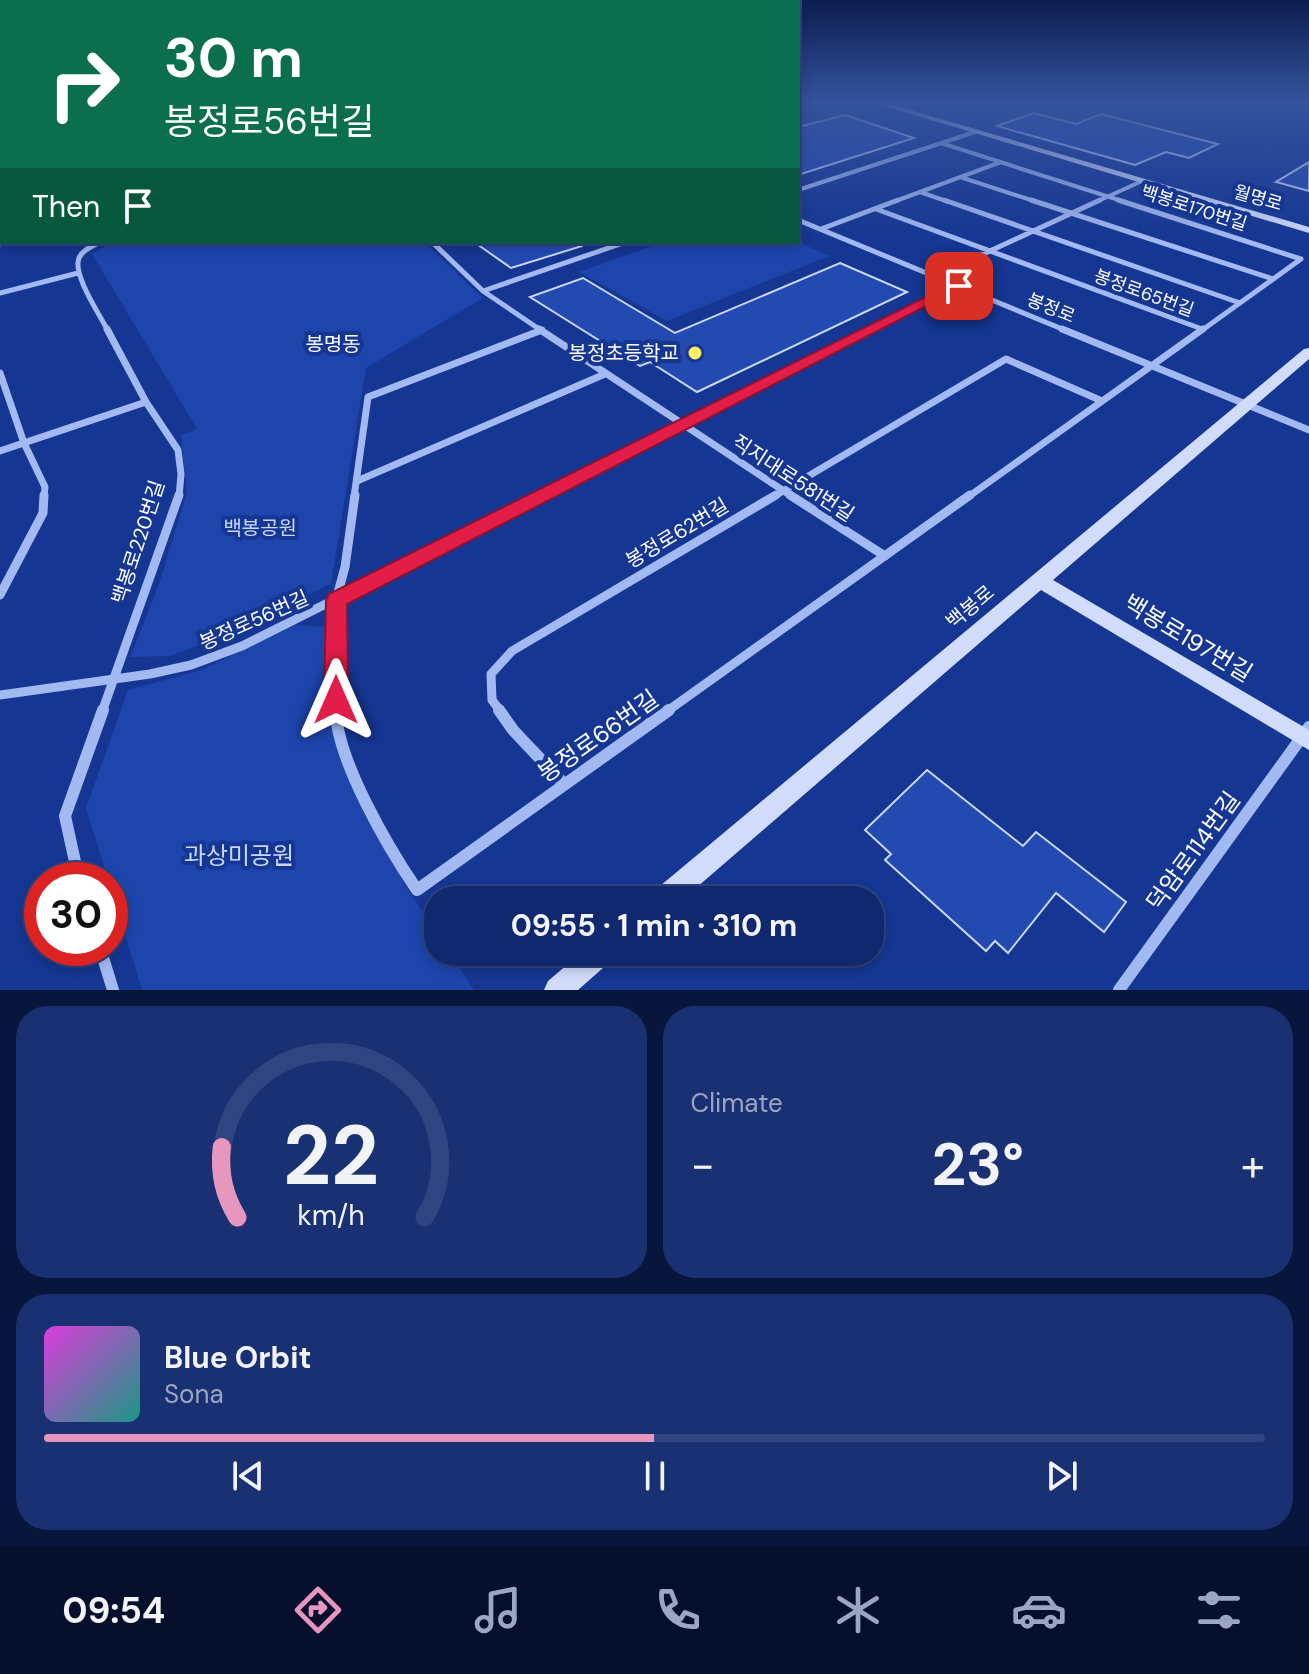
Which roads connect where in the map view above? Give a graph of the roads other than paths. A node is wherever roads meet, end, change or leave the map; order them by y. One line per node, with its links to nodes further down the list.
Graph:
1 (925, 148): 7 (street)
2 (958, 148): 4 (street, 백봉로170번길)
3 (1030, 148): 6 (street, 월명로)
4 (1002, 162): 5 (street); 9 (street, 백봉로170번길)
5 (960, 177): 8 (street); 11 (street)
6 (1142, 181): 9 (street); 14 (street, 월명로)
7 (800, 189)
8 (920, 192): 10 (street); 15 (street, 봉정로65번길)
9 (1110, 196): 11 (street); 20 (street, 백봉로170번길)
10 (876, 209): 13 (street); 19 (street, 봉정로65번길)
11 (1071, 214): 15 (street); 23 (street)
12 (800, 221): 13 (street, 봉정로)
13 (821, 229): 22 (street, 봉정로)
14 (1309, 230)
15 (1033, 231): 19 (street); 27 (street, 봉정로65번길)
16 (96, 244): 21 (street)
17 (434, 244): 25 (street, 직지대로581번길)
18 (620, 244): 25 (street)
19 (991, 251): 22 (street); 28 (street, 봉정로65번길)
20 (1301, 256): 23 (street, 봉정로65번길)
21 (78, 273): 26 (street); 35 (street, 백봉로220번길)
22 (936, 276): 24 (street, 봉정로)
23 (1273, 279): 27 (street, 봉정로65번길)
24 (959, 286): 31 (street, 봉정로); 37 (street, 봉정로56번길)
25 (483, 291): 29 (street, 직지대로581번길)
26 (0, 293)
27 (1240, 303): 28 (street, 봉정로65번길)
28 (1202, 329): 31 (street, 봉정로65번길)
29 (542, 330): 33 (street, 직지대로581번길); 41 (street, 봉정로66번길)
30 (1309, 352): 36 (street, 백봉로)
31 (1153, 365): 34 (street, 봉정로66번길); 36 (street, 봉정로)
32 (0, 373): 39 (street)
33 (605, 374): 37 (street, 직지대로581번길); 41 (street)
34 (1102, 401): 42 (street, 봉정로62번길); 43 (street, 봉정로66번길)
35 (146, 402): 39 (street); 47 (street, 백봉로220번길)
36 (1248, 405): 38 (street, 봉정로); 44 (street, 백봉로)
37 (681, 425): 42 (street, 직지대로581번길); 46 (street, 봉정로56번길)
38 (1309, 430)
39 (24, 443): 40 (street); 45 (street)
40 (0, 451)
41 (357, 481): 46 (street, 봉정로66번길)
42 (784, 491): 43 (street, 직지대로581번길); 50 (street, 봉정로62번길)
43 (885, 556): 50 (street, 봉정로66번길)
44 (1040, 581): 49 (street, 백봉로197번길); 52 (street, 백봉로)
45 (0, 595)
46 (336, 600): 47 (street, 봉정로56번길); 50 (street, 봉정로66번길)
47 (112, 680): 48 (street, 봉정로56번길); 51 (street, 백봉로220번길)
48 (0, 695)
49 (1307, 735): 57 (street, 덕암로114번길)
50 (564, 784)
51 (75, 862)
52 (680, 886)
53 (106, 966): 55 (street)
54 (585, 966): 56 (street)
55 (113, 990)
56 (557, 990)
57 (1119, 990)

